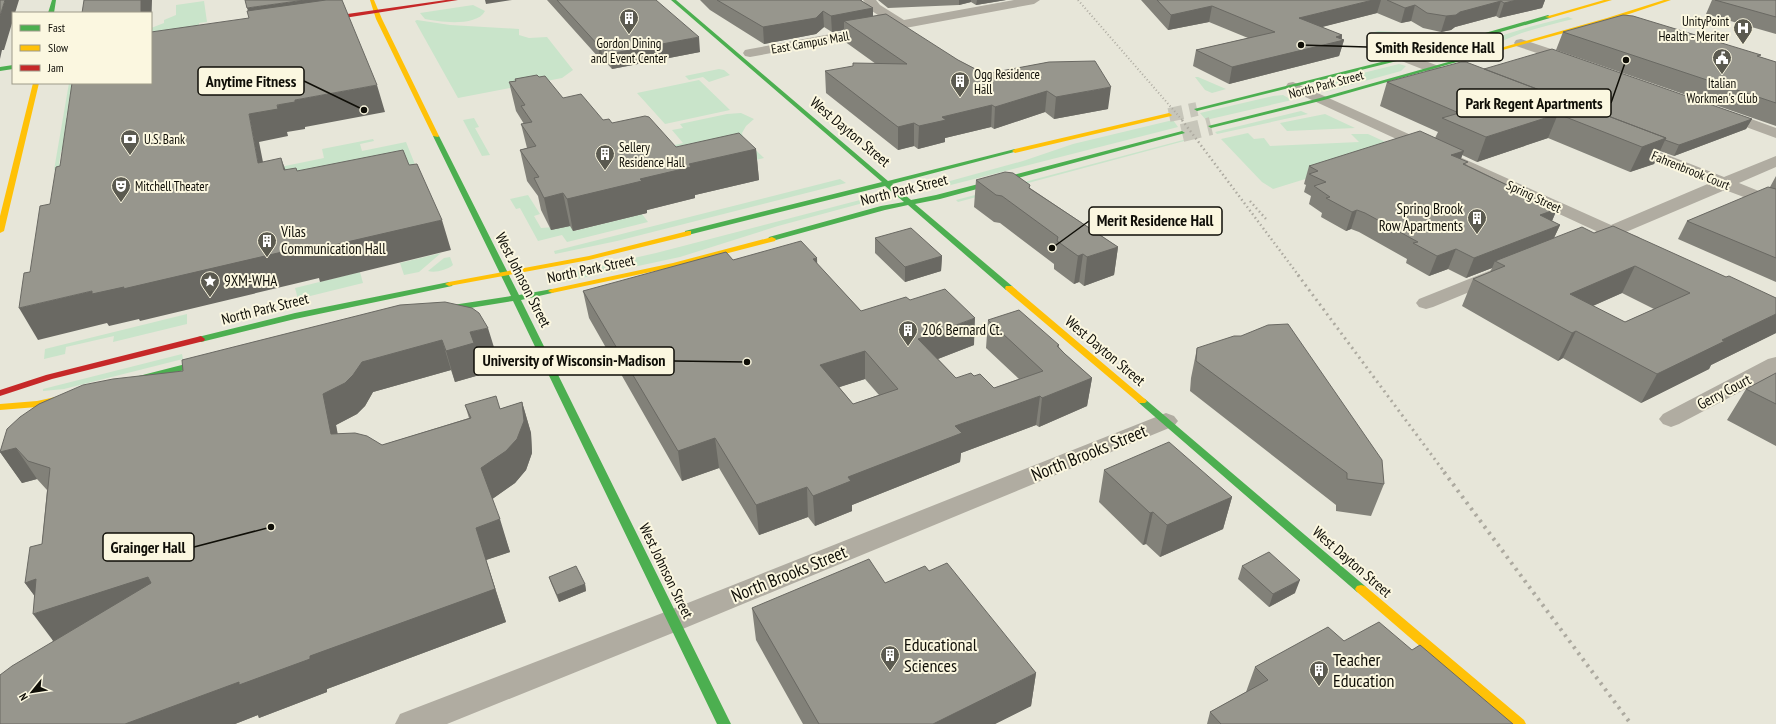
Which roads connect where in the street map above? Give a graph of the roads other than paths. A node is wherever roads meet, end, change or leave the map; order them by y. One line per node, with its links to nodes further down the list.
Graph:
1 (54, 0): 12 (main road)
2 (372, 0): 13 (main road, West Johnson Street)
3 (456, 0): 13 (main road)
4 (673, 0): 39 (main road, West Dayton Street)
5 (869, 0): 18 (street)
6 (1034, 0): 14 (street, East Campus Mall)
7 (1610, 0): 11 (main road, North Park Street)
8 (1669, 0): 15 (main road, North Park Street)
9 (1560, 4): 11 (main road)
10 (1007, 5): 14 (street)
11 (1577, 9): 15 (main road); 21 (main road, North Park Street)
12 (51, 12)
13 (376, 12): 16 (main road); 47 (main road, West Johnson Street)
14 (934, 19): 18 (street, East Campus Mall)
15 (1609, 19): 17 (main road); 19 (main road, North Park Street)
16 (308, 22)
17 (1622, 23)
18 (896, 29): 20 (street, East Campus Mall)
19 (1521, 43): 23 (street); 24 (main road, North Park Street)
20 (750, 53)
21 (1404, 57): 24 (street); 28 (main road, North Park Street)
22 (12, 67): 25 (main road)
23 (1588, 67)
24 (1431, 68): 26 (street); 29 (main road, North Park Street)
25 (0, 69)
26 (1466, 82)
27 (36, 84): 42 (main road)
28 (1293, 86): 29 (street, Spring Street); 30 (main road, North Park Street)
29 (1322, 99): 33 (main road, North Park Street); 43 (street, Spring Street)
30 (1197, 109)
31 (1708, 109): 35 (street)
32 (1169, 115): 39 (main road, North Park Street)
33 (1211, 126)
34 (1182, 133): 40 (main road, North Park Street)
35 (1776, 133)
36 (1617, 141): 38 (street, Fahrenbrook Court)
37 (1776, 161): 38 (street)
38 (1724, 183): 41 (street, Fahrenbrook Court); 43 (street)
39 (889, 184): 40 (main road, West Dayton Street); 47 (main road, North Park Street)
40 (909, 202): 48 (main road, North Park Street); 58 (main road, West Dayton Street)
41 (1776, 204)
42 (0, 231)
43 (1610, 231): 44 (street); 45 (street, Spring Street)
44 (1588, 239)
45 (1646, 247)
46 (1515, 266): 49 (street)
47 (504, 275): 48 (main road, West Johnson Street); 54 (main road, North Park Street)
48 (516, 298): 50 (main road, North Park Street); 59 (main road, West Johnson Street)
49 (1426, 303)
50 (427, 312)
51 (224, 357): 53 (main road)
52 (1776, 364): 57 (street, Gerry Court)
53 (122, 384)
54 (0, 392)
55 (76, 395): 56 (main road)
56 (0, 407)
57 (1671, 419)
58 (1166, 421): 59 (street, North Brooks Street); 62 (main road, West Dayton Street)
59 (675, 620): 60 (street, North Brooks Street); 61 (main road, West Johnson Street)
60 (410, 724)
61 (724, 724)
62 (1519, 724)

